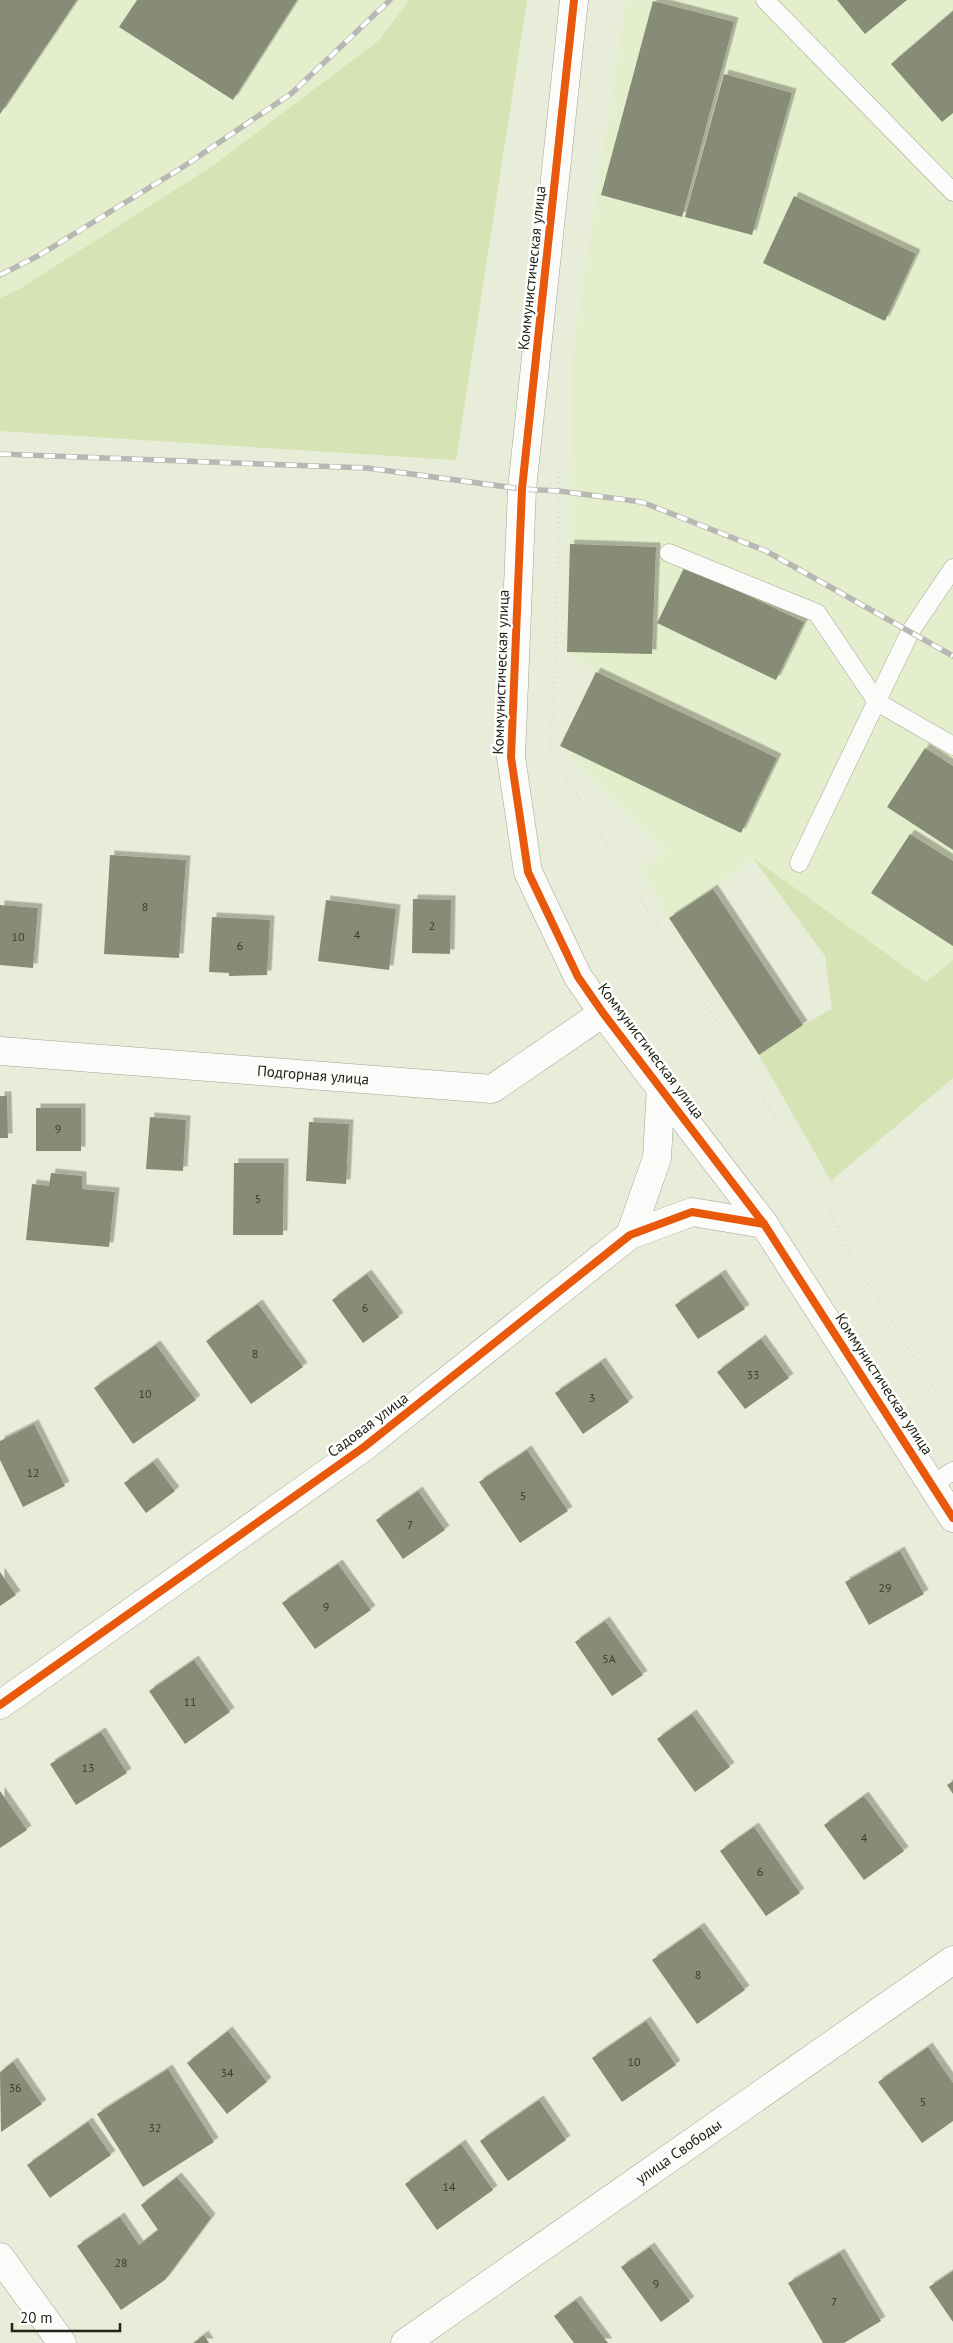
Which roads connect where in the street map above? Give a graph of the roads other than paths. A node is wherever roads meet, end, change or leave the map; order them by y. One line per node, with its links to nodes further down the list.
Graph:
1 (574, 0): 9 (street, Коммунистическая улица)
2 (765, 0): 3 (lane)
3 (953, 192)
4 (669, 553): 6 (lane)
5 (953, 568): 6 (lane)
6 (876, 702): 7 (lane); 8 (lane)
7 (953, 746)
8 (799, 863)
9 (603, 1013): 10 (street, Подгорная улица); 11 (street, Коммунистическая улица)
10 (0, 1051)
11 (662, 1087): 12 (street, Коммунистическая улица); 13 (street)
12 (764, 1224): 13 (street, Садовая улица); 14 (street, Коммунистическая улица)
13 (630, 1235): 16 (street, Садовая улица)
14 (943, 1478): 15 (street, Коммунистическая улица)
15 (953, 1518)
16 (0, 1705)
17 (953, 1960): 20 (street, улица Свободы)
18 (0, 2257): 19 (street)
19 (62, 2343)
20 (405, 2343)

